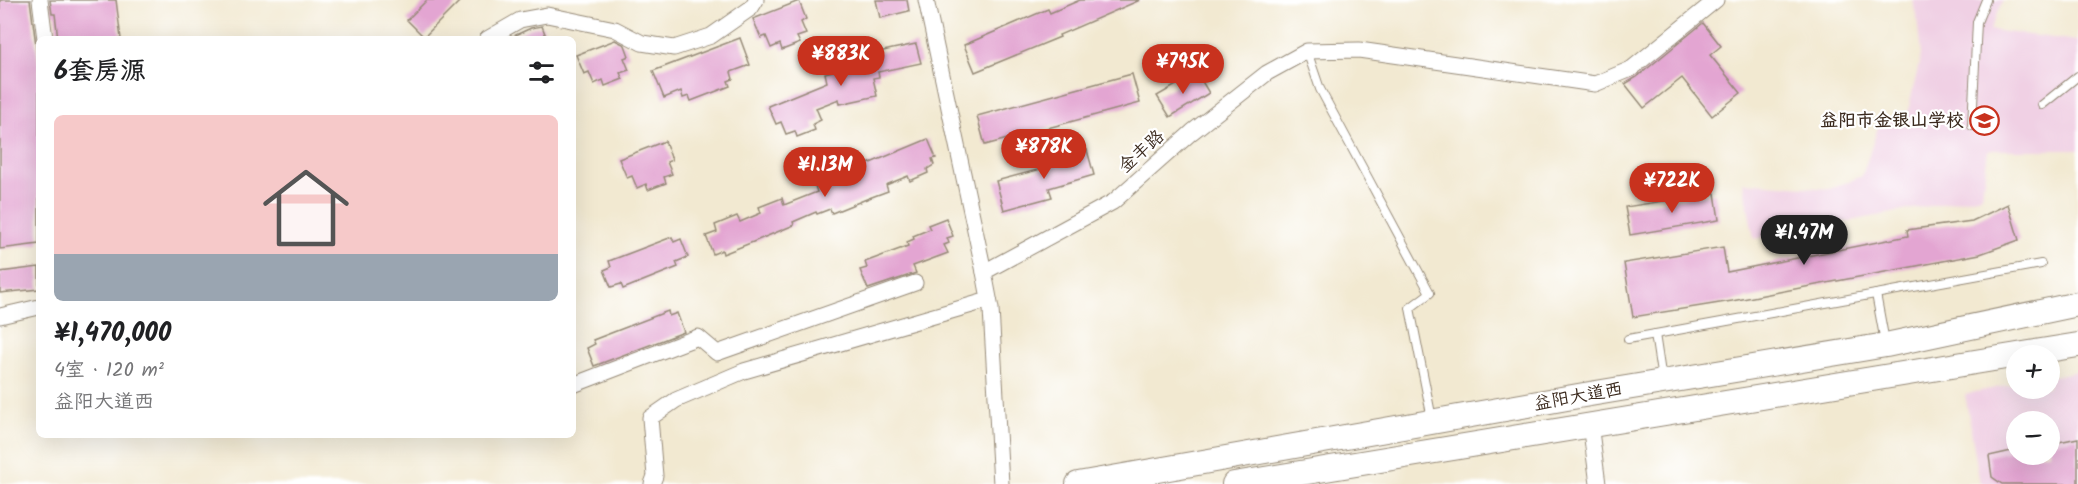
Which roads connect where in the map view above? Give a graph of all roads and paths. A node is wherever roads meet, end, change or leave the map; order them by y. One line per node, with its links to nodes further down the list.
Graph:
1 (40, 0): 6 (street)
2 (756, 0): 7 (street)
3 (926, 0): 13 (street)
4 (1716, 0): 8 (street, 金丰路)
5 (1986, 0): 11 (lane)
6 (45, 36)
7 (492, 36)
8 (1307, 51): 13 (street, 金丰路); 26 (lane)
9 (2078, 76): 10 (lane)
10 (2042, 105)
11 (1972, 126)
12 (2041, 264): 15 (lane)
13 (984, 272): 16 (street)
14 (915, 283): 25 (street)
15 (1876, 294): 20 (lane); 22 (lane)
16 (989, 300): 29 (street); 30 (street)
17 (2078, 304): 22 (main road, 益阳大道西)
18 (36, 309): 19 (street)
19 (0, 316)
20 (1655, 334): 21 (lane); 24 (lane)
21 (1628, 339)
22 (1886, 345): 24 (main road, 益阳大道西)
23 (2078, 345): 27 (main road, 益阳大道西)
24 (1662, 382): 26 (main road, 益阳大道西)
25 (576, 384)
26 (1432, 422): 31 (main road, 益阳大道西)
27 (1590, 424): 28 (main road, 益阳大道西); 33 (street)
28 (1307, 478): 32 (main road, 益阳大道西)
29 (652, 484)
30 (1001, 484)
31 (1078, 484)
32 (1234, 484)
33 (1598, 484)

